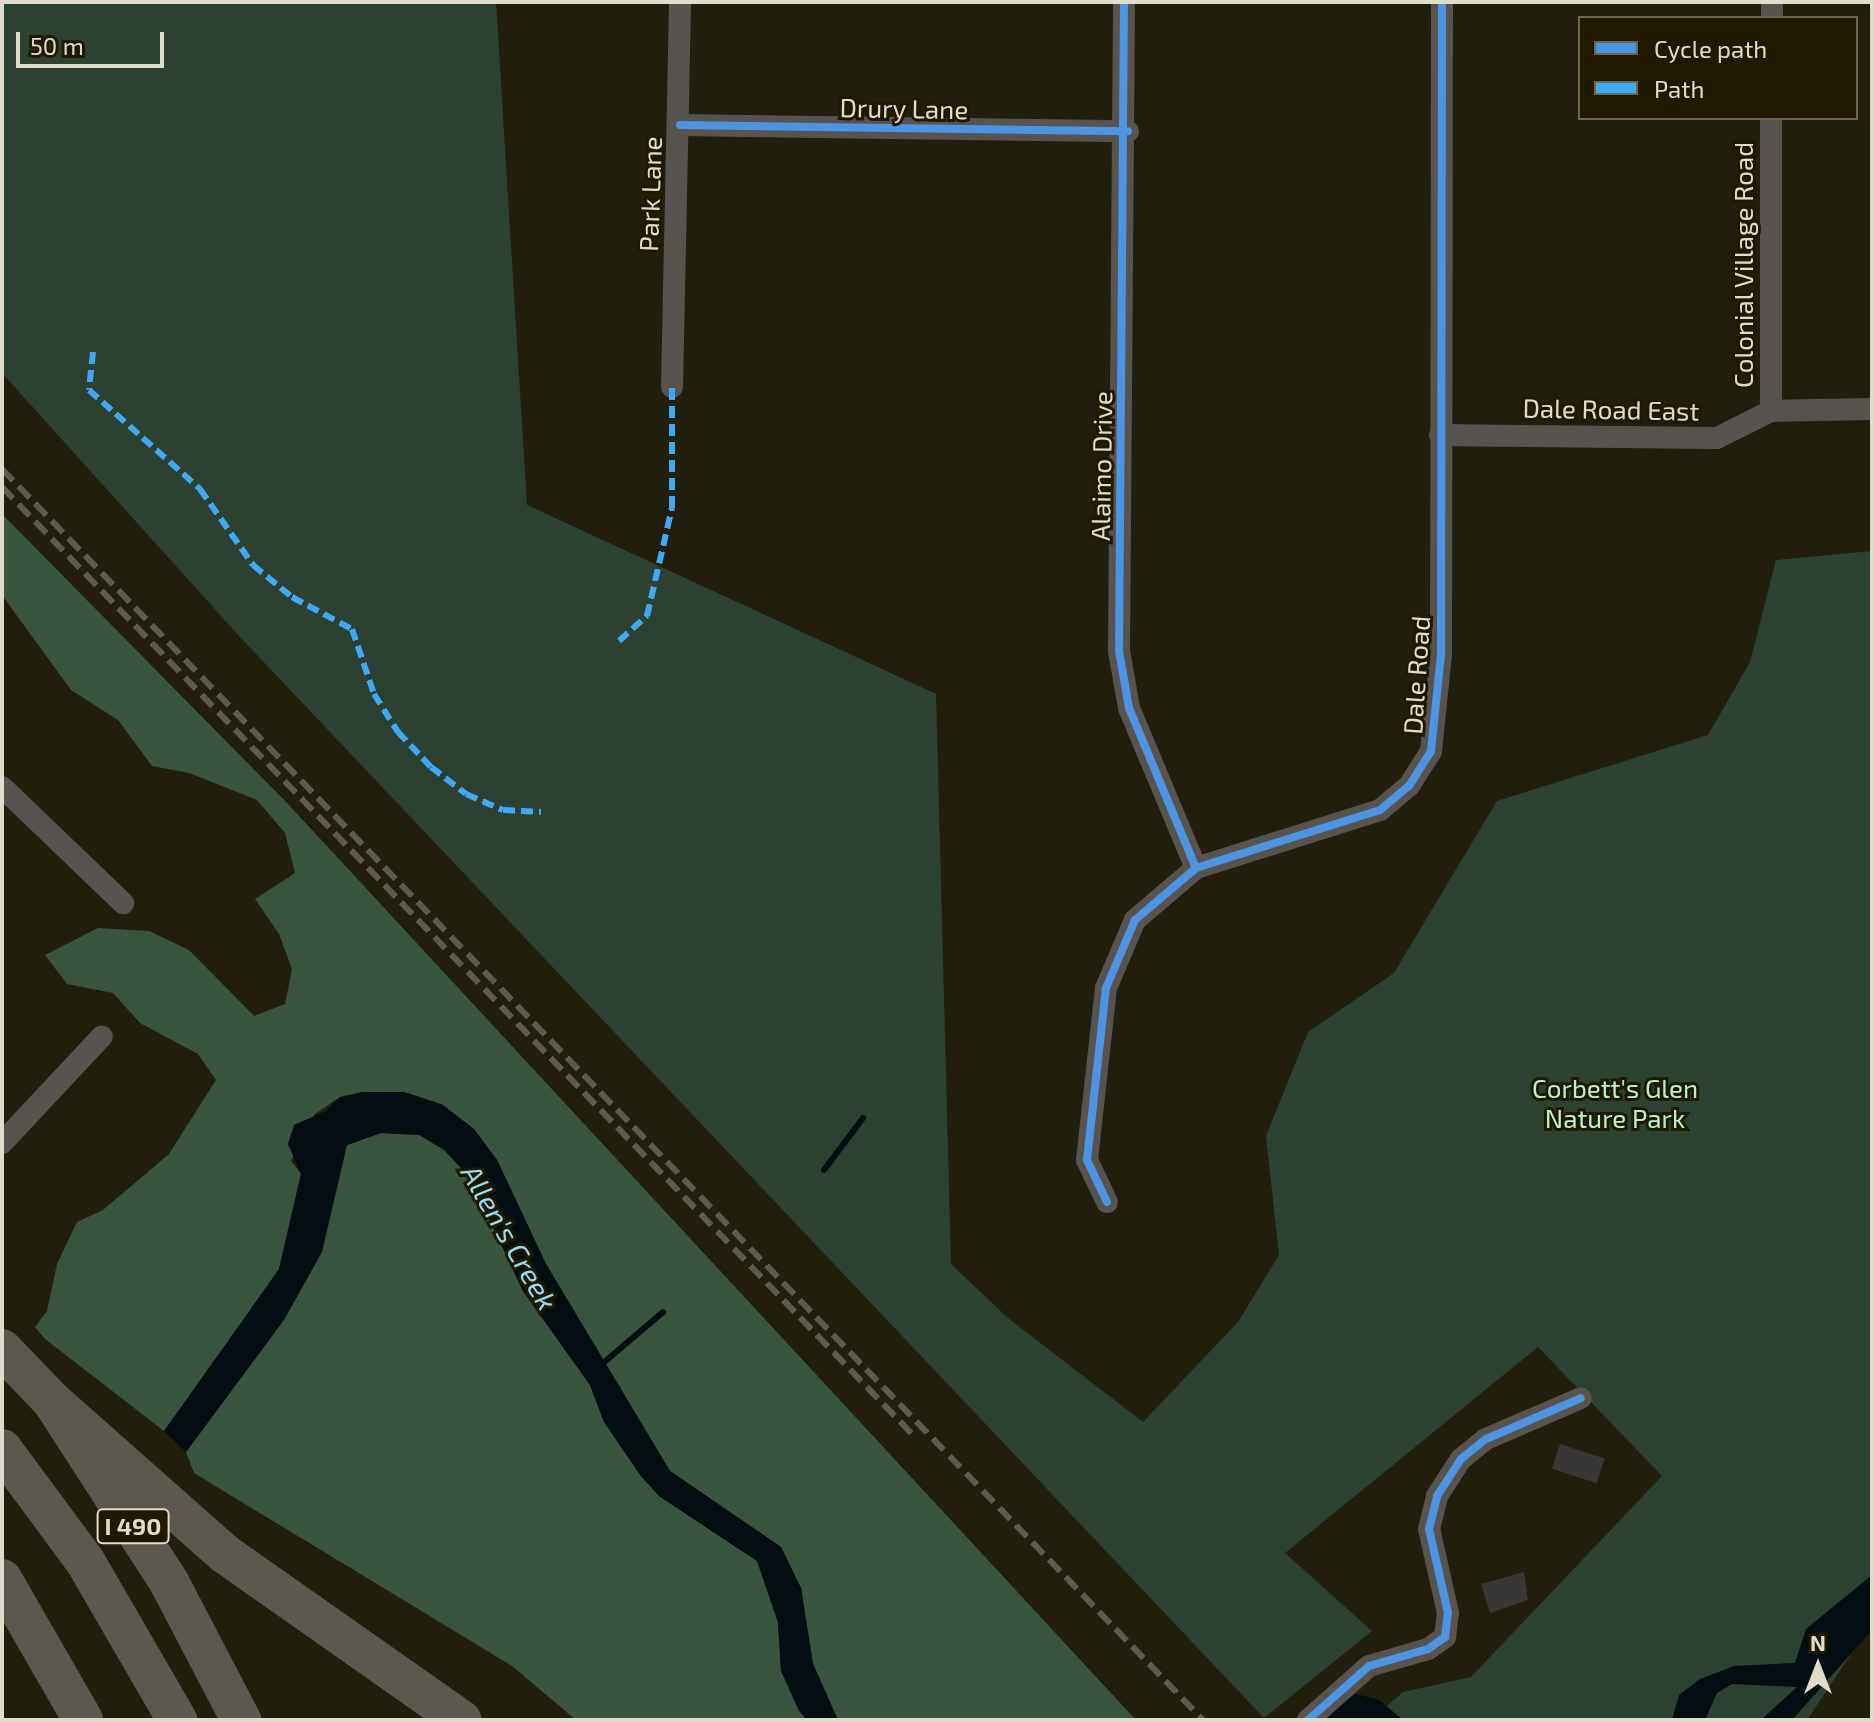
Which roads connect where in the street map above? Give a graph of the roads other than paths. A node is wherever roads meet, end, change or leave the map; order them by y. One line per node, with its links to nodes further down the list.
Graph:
1 (680, 2): 5 (street, Park Lane)
2 (1124, 2): 6 (street, Alaimo Drive)
3 (1442, 2): 10 (street, Dale Road)
4 (1771, 120): 9 (street, Colonial Village Road)
5 (680, 125): 6 (street, Drury Lane); 7 (street, Park Lane)
6 (1128, 131): 12 (street, Alaimo Drive)
7 (672, 387)
8 (1872, 409): 9 (street, Dale Road East)
9 (1771, 411): 10 (street, Dale Road East)
10 (1440, 435): 12 (street, Dale Road)
11 (2, 787): 13 (street)
12 (1196, 868): 16 (street, Dale Road)
13 (123, 903)
14 (102, 1036): 15 (street)
15 (6, 1131)
16 (1107, 1202)
17 (2, 1349): 19 (highway, I 490)
18 (1581, 1398): 26 (street)
19 (52, 1401): 24 (highway, I 490); 25 (highway)
20 (2, 1449): 23 (highway, I 490)
21 (2, 1579): 22 (highway)
22 (83, 1720)
23 (177, 1720)
24 (241, 1720)
25 (461, 1720)
26 (1308, 1720)

